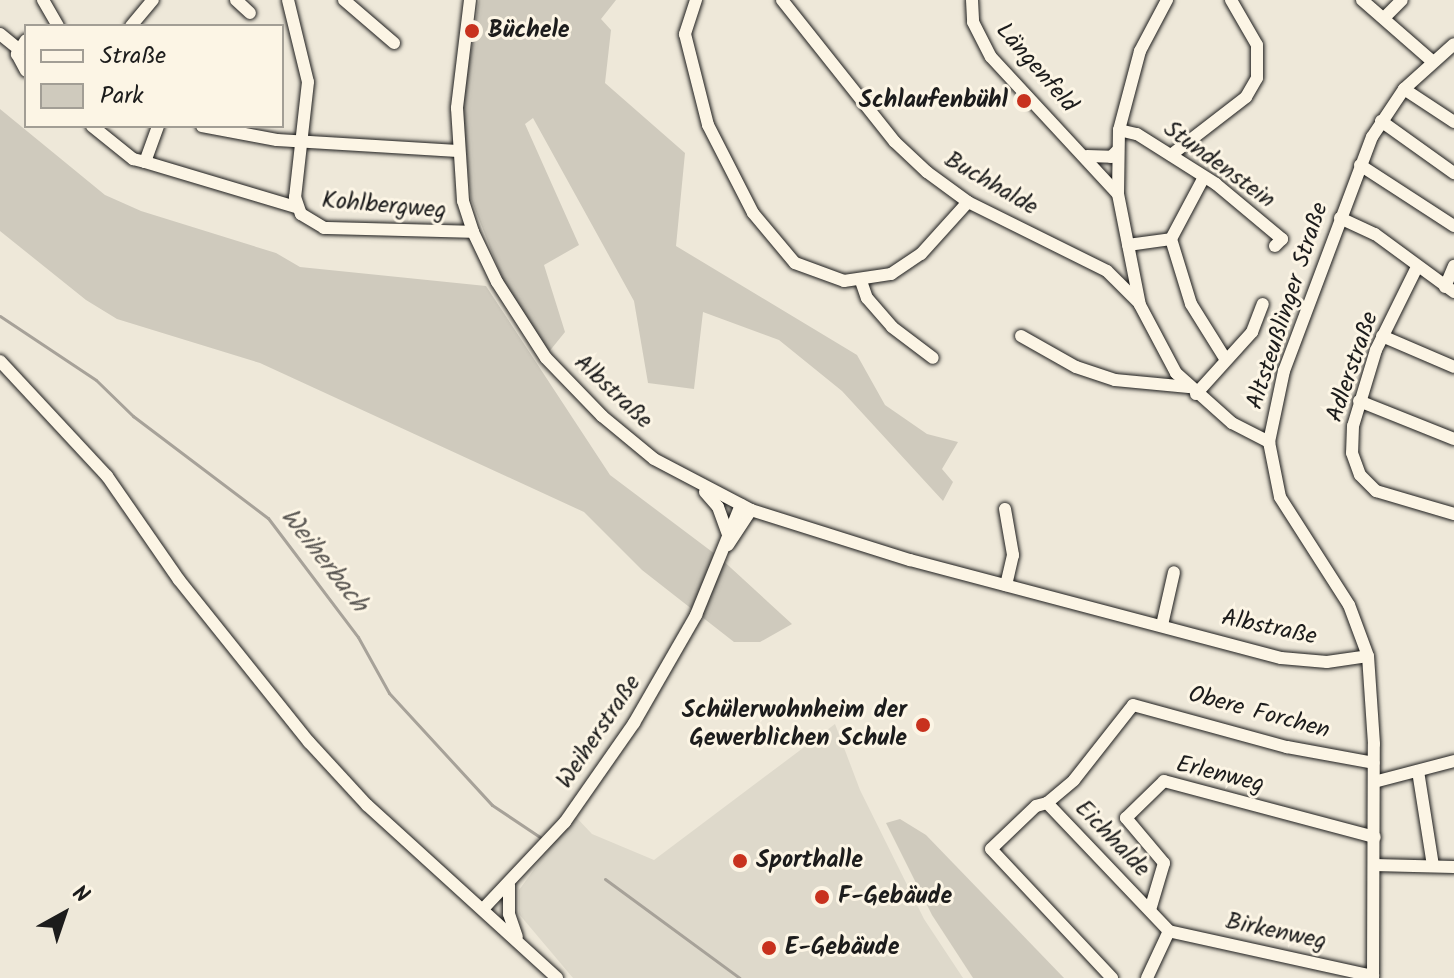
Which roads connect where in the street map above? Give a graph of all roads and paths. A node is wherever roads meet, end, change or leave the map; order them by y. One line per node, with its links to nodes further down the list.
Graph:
1 (43, 0): 16 (street)
2 (153, 0): 17 (street)
3 (236, 0): 14 (street)
4 (288, 0): 30 (street, Kohlbergweg)
5 (344, 0): 19 (street)
6 (470, 0): 32 (street, Albstraße)
7 (696, 0): 51 (street)
8 (782, 0): 40 (street, Buchhalde)
9 (972, 0): 34 (street, Längenfeld)
10 (1167, 0): 29 (street)
11 (1231, 0): 33 (street)
12 (1362, 0): 15 (street)
13 (1402, 0): 15 (street)
14 (250, 13)
15 (1384, 18): 22 (street)
16 (54, 24)
17 (133, 24)
18 (0, 34): 20 (street)
19 (394, 43)
20 (22, 44)
21 (1454, 44): 22 (street, Altsteußlinger Straße)
22 (1432, 61): 23 (street, Altsteußlinger Straße)
23 (1404, 89): 24 (street, Altsteußlinger Straße); 25 (street)
24 (1381, 121): 36 (street, Altsteußlinger Straße); 37 (street)
25 (1454, 122)
26 (94, 128): 35 (street, Kohlbergweg)
27 (157, 128): 35 (street)
28 (214, 128): 30 (street)
29 (1119, 130): 31 (street); 33 (street, Stundenstein)
30 (303, 143): 32 (street); 41 (street, Kohlbergweg)
31 (1118, 150): 34 (street); 39 (street)
32 (458, 151): 44 (street, Albstraße)
33 (1171, 155): 38 (street, Stundenstein)
34 (1087, 156): 39 (street, Längenfeld)
35 (145, 162): 41 (street, Kohlbergweg)
36 (1360, 165): 42 (street, Altsteußlinger Straße); 43 (street)
37 (1454, 173)
38 (1204, 177): 45 (street); 46 (street, Stundenstein)
39 (1118, 194): 47 (street)
40 (968, 202): 50 (street, Buchhalde); 51 (street)
41 (296, 207): 44 (street, Kohlbergweg)
42 (1340, 218): 49 (street); 66 (street, Altsteußlinger Straße)
43 (1454, 226)
44 (473, 232): 67 (street, Albstraße)
45 (1171, 239): 47 (street); 58 (street)
46 (1275, 246)
47 (1129, 250): 50 (street); 54 (street)
48 (1454, 266): 52 (street)
49 (1417, 267): 52 (street); 56 (street, Adlerstraße)
50 (1107, 271): 54 (street, Buchhalde)
51 (861, 281): 57 (street)
52 (1449, 289)
53 (1263, 304): 58 (street)
54 (1140, 305): 60 (street)
55 (1021, 336): 62 (street)
56 (1382, 336): 61 (street); 64 (street, Adlerstraße)
57 (933, 358)
58 (1226, 360): 63 (street)
59 (0, 361): 88 (street)
60 (1167, 362): 62 (street); 63 (street)
61 (1454, 367)
62 (1154, 386): 63 (street)
63 (1193, 391): 66 (street)
64 (1359, 401): 65 (street); 70 (street, Adlerstraße)
65 (1454, 439)
66 (1269, 442): 76 (street, Altsteußlinger Straße)
67 (697, 484): 68 (street, Albstraße); 71 (street)
68 (746, 508): 71 (street, Weiherstraße); 72 (street, Weiherstraße); 74 (street, Albstraße)
69 (1005, 509): 74 (street)
70 (1454, 514)
71 (728, 536): 72 (street, Weiherstraße)
72 (719, 557): 87 (street, Weiherstraße)
73 (1174, 572): 75 (street)
74 (1006, 585): 75 (street, Albstraße)
75 (1162, 625): 76 (street, Albstraße)
76 (1368, 656): 79 (street, Altsteußlinger Straße)
77 (1133, 705): 79 (street, Obere Forchen); 82 (street, Eichhalde)
78 (1454, 761): 80 (street)
79 (1374, 763): 81 (street, Altsteußlinger Straße)
80 (1418, 771): 81 (street); 85 (street)
81 (1374, 782): 83 (street, Altsteußlinger Straße)
82 (1047, 803): 89 (street, Eichhalde); 94 (street)
83 (1375, 837): 84 (street, Altsteußlinger Straße); 89 (street, Erlenweg)
84 (1374, 865): 85 (street); 92 (street, Altsteußlinger Straße)
85 (1433, 866): 86 (street)
86 (1454, 867)
87 (509, 885): 88 (street, Weiherstraße); 91 (street)
88 (483, 909): 91 (street)
89 (1150, 910): 90 (street, Eichhalde)
90 (1169, 931): 92 (street, Birkenweg); 95 (street)
91 (521, 945): 93 (street)
92 (1373, 977)
93 (557, 978)
94 (1112, 978)
95 (1147, 978)

